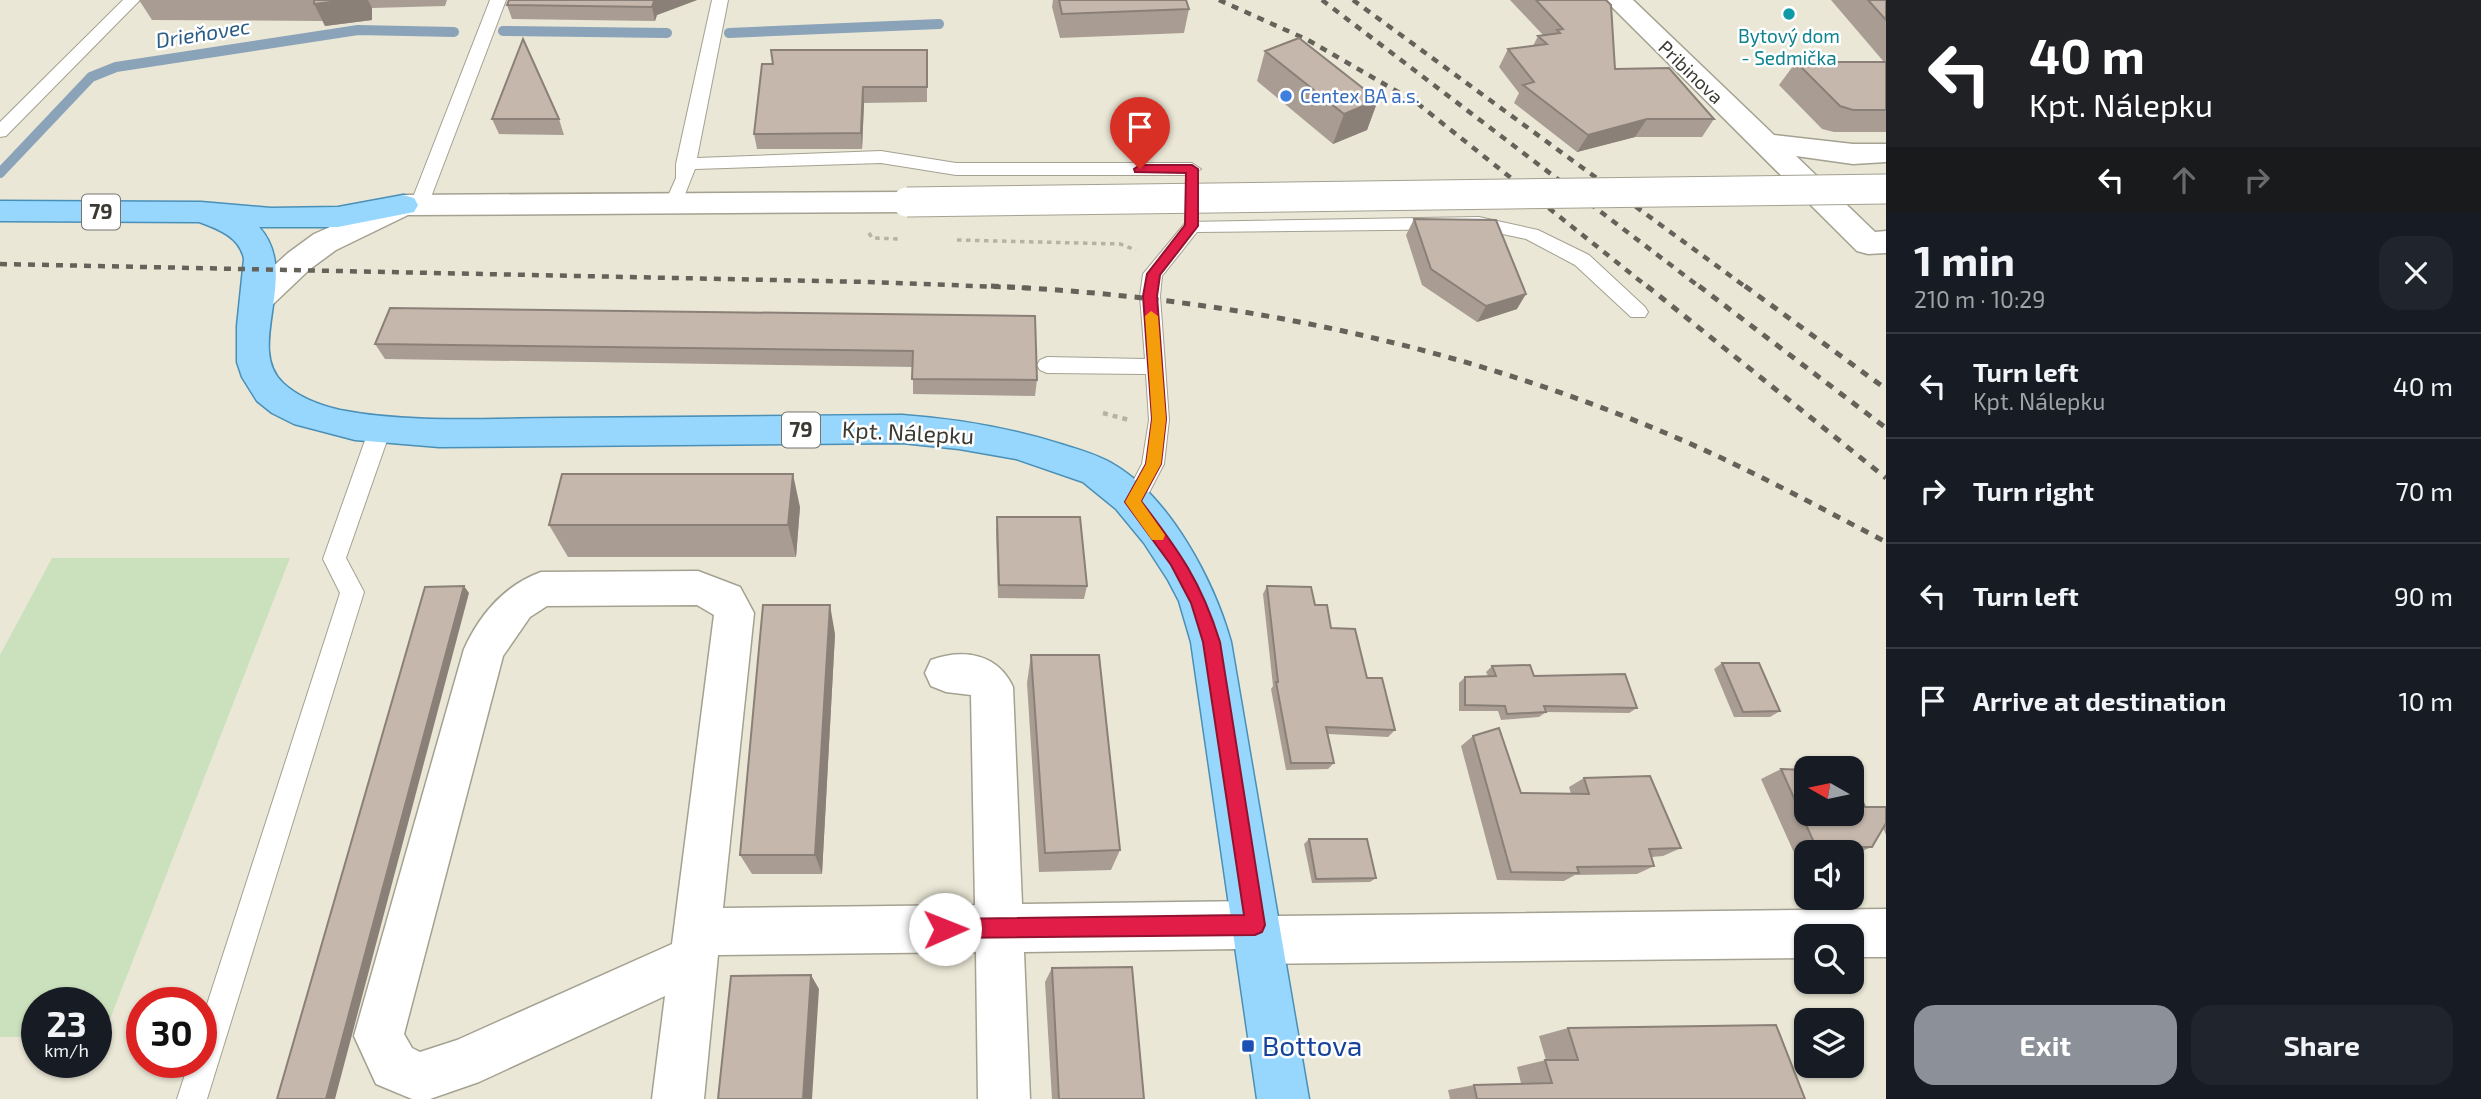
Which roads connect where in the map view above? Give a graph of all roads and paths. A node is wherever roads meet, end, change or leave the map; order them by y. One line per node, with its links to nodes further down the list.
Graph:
1 (132, 0): 5 (lane)
2 (498, 0): 13 (lane)
3 (720, 0): 9 (lane)
4 (1618, 0): 6 (street, Pribinova)
5 (0, 132)
6 (1765, 143): 8 (street); 20 (street, Pribinova)
7 (1192, 149): 10 (lane)
8 (1886, 153)
9 (685, 164): 10 (lane); 12 (lane)
10 (1192, 169): 16 (lane)
11 (1886, 189): 12 (street, bridge)
12 (674, 203): 13 (street)
13 (411, 205): 15 (main road); 22 (street)
14 (0, 211): 15 (main road, 79)
15 (201, 212): 22 (main road, Kpt. Nálepku / 79)
16 (1192, 226): 21 (lane); 23 (lane)
17 (867, 230): 18 (path)
18 (900, 239)
19 (955, 240): 21 (path)
20 (1880, 247)
21 (1162, 262): 25 (lane)
22 (257, 300): 26 (main road, Kpt. Nálepku / 79)
23 (1637, 312)
24 (1047, 365): 25 (lane)
25 (1155, 367): 27 (lane)
26 (380, 429): 27 (main road, Kpt. Nálepku / 79); 33 (lane)
27 (1133, 502): 30 (main road, Kpt. Nálepku / 79)
28 (946, 673): 29 (street)
29 (1000, 928): 30 (street); 32 (street); 35 (street)
30 (1257, 932): 31 (street); 36 (main road, Kpt. Nálepku / 79)
31 (1886, 933)
32 (695, 945): 32 (street); 34 (street)
33 (192, 1099)
34 (678, 1099)
35 (1004, 1099)
36 (1283, 1099)

